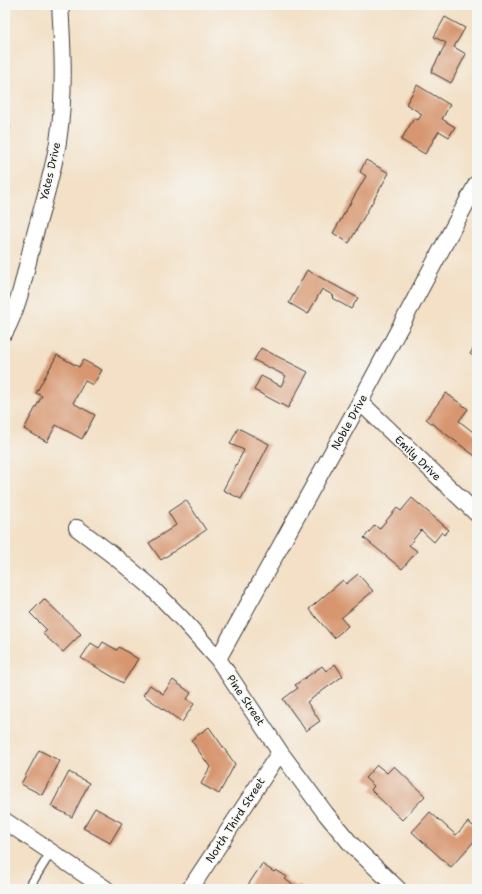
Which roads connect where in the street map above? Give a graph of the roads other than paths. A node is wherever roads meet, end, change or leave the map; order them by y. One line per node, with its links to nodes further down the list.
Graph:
1 (60, 5): 3 (street, Yates Drive)
2 (477, 183): 4 (street, Noble Drive)
3 (5, 332)
4 (360, 402): 5 (street, Emily Drive); 7 (street, Noble Drive)
5 (477, 514)
6 (77, 528): 7 (street, Pine Street)
7 (218, 659): 8 (street, Pine Street)
8 (280, 752): 13 (street, North Third Street); 14 (street, Pine Street)
9 (5, 820): 10 (street)
10 (51, 852): 11 (lane); 12 (street)
11 (28, 889)
12 (106, 889)
13 (190, 889)
14 (398, 889)

